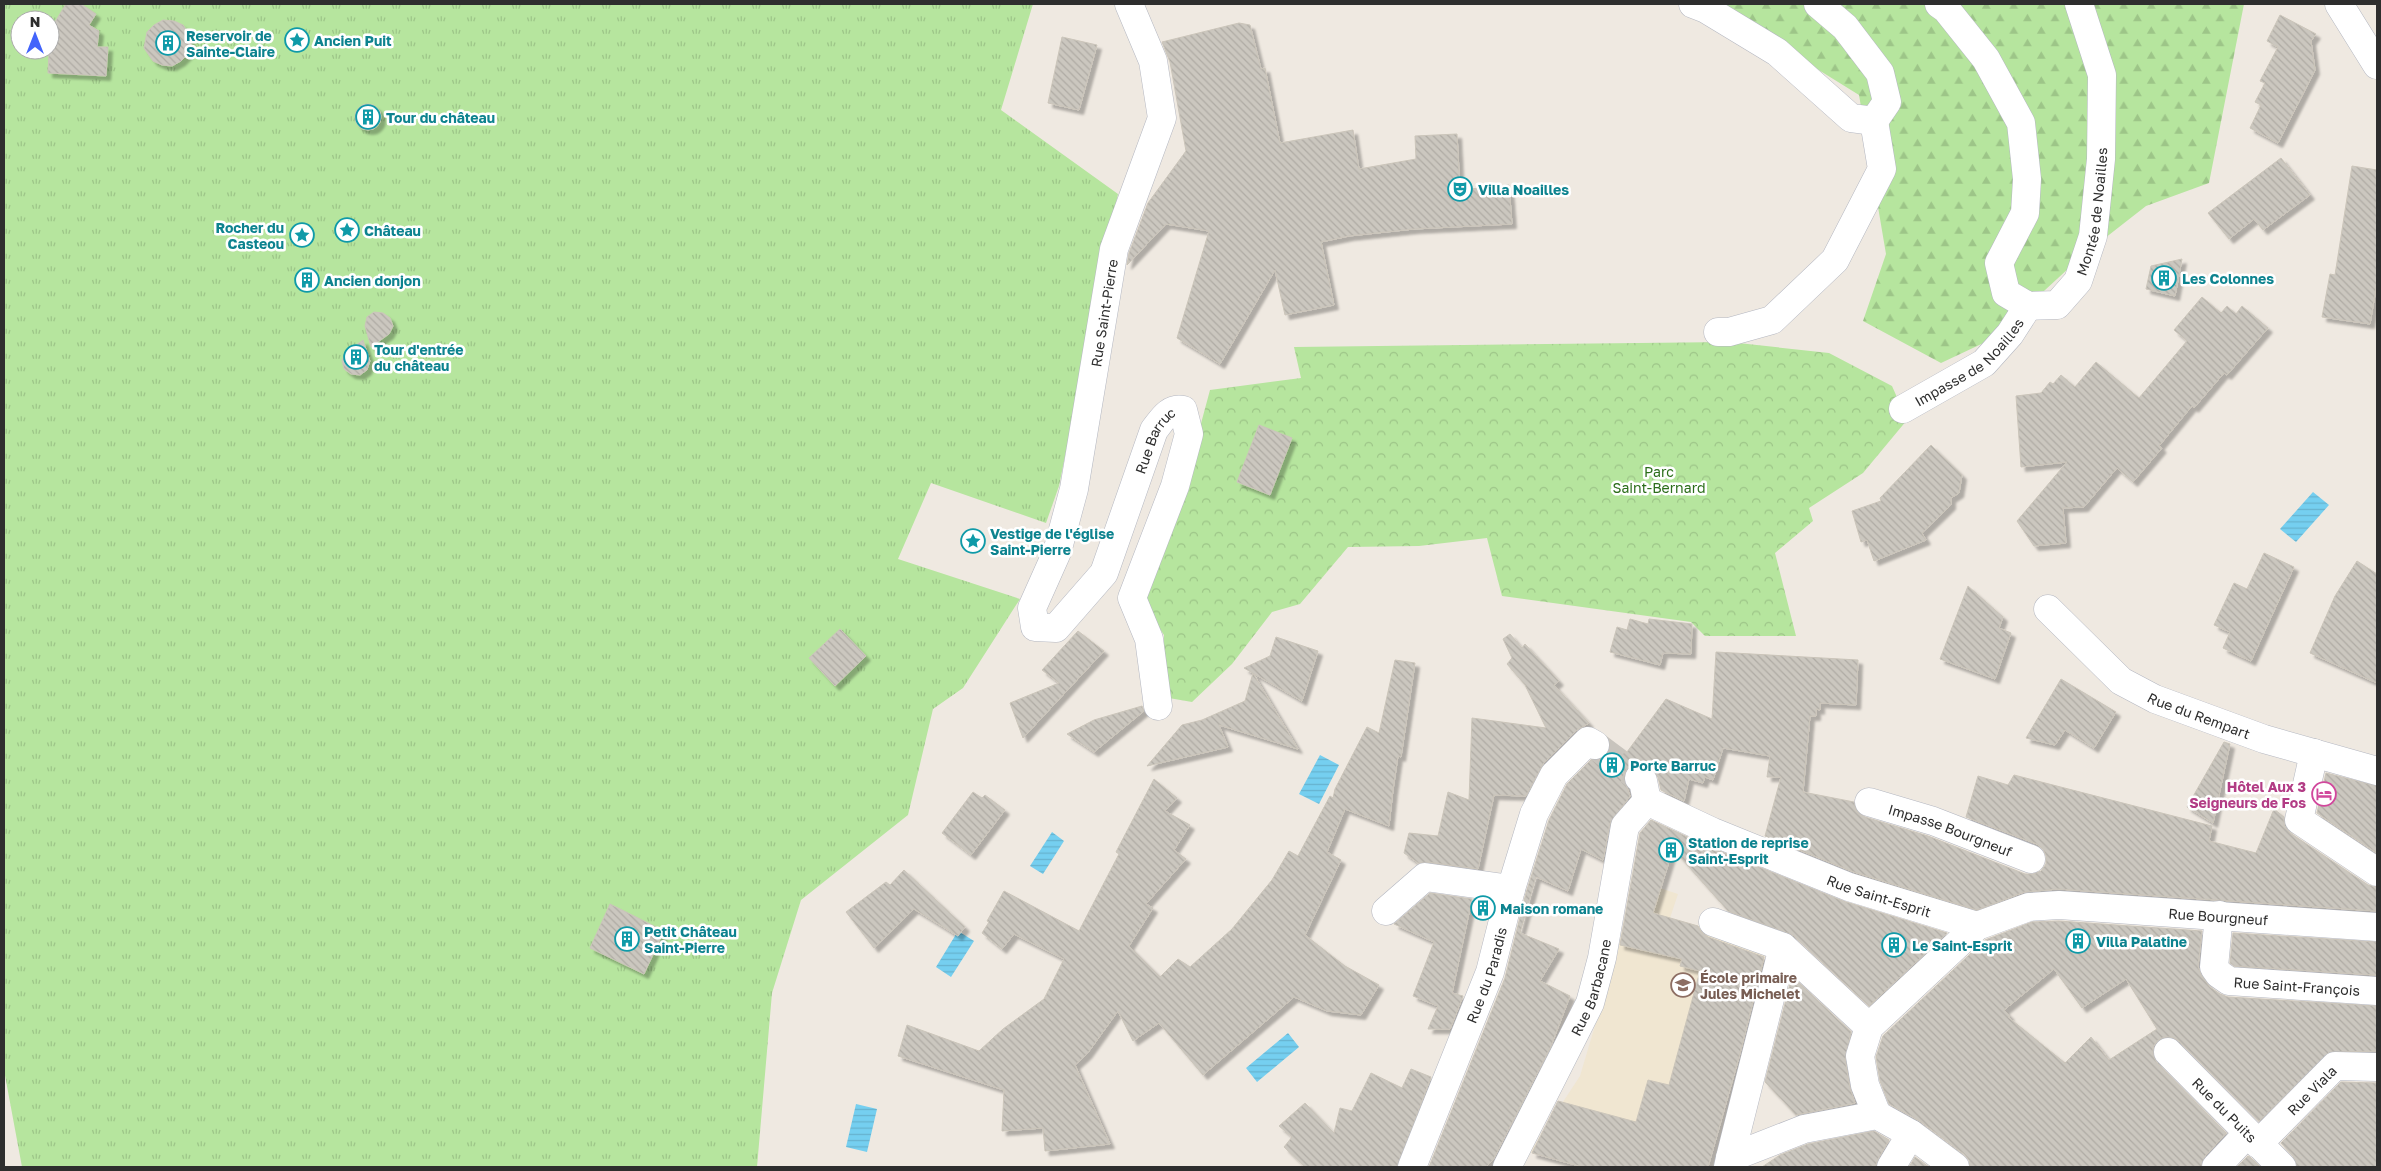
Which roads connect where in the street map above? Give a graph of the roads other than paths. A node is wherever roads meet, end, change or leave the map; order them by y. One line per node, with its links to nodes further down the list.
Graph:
1 (1129, 4): 13 (street, Rue Saint-Pierre)
2 (1693, 4): 8 (street)
3 (1818, 4): 8 (street)
4 (1939, 4): 9 (street)
5 (2080, 4): 9 (street, Montée de Noailles)
6 (2339, 4): 7 (street)
7 (2377, 65)
8 (1874, 121): 10 (street)
9 (2028, 306): 11 (street, Impasse de Noailles)
10 (1718, 332)
11 (1903, 409)
12 (2048, 609): 16 (street, Rue du Rempart)
13 (1035, 627): 14 (street, Rue Barruc)
14 (1158, 706)
15 (1595, 745): 22 (street, Rue du Paradis)
16 (2314, 753): 17 (street, Rue du Rempart); 21 (street)
17 (2377, 771)
18 (1643, 790): 26 (street, Rue Saint-Esprit); 38 (street, Rue Barbacane)
19 (1869, 802): 20 (street, Impasse Bourgneuf)
20 (2031, 859)
21 (2377, 872)
22 (1510, 889): 23 (street); 37 (street, Rue du Paradis)
23 (1386, 910)
24 (2220, 915): 26 (street, Rue Bourgneuf); 27 (street, Rue Bourgneuf); 29 (street, Rue Saint-François)
25 (1712, 922): 28 (street)
26 (1977, 926): 30 (street)
27 (2377, 927)
28 (1783, 947): 30 (street); 36 (street)
29 (2377, 991)
30 (1869, 1028): 33 (street)
31 (2168, 1052): 35 (street, Rue du Puits)
32 (2377, 1067): 35 (street, Rue Viala)
33 (1877, 1115): 34 (street); 36 (street)
34 (1911, 1134): 39 (street); 40 (street)
35 (2253, 1139): 41 (street, Rue Viala); 42 (street, Rue du Puits)
36 (1729, 1163)
37 (1412, 1167)
38 (1507, 1167)
39 (1891, 1167)
40 (1955, 1167)
41 (2216, 1167)
42 (2282, 1167)

